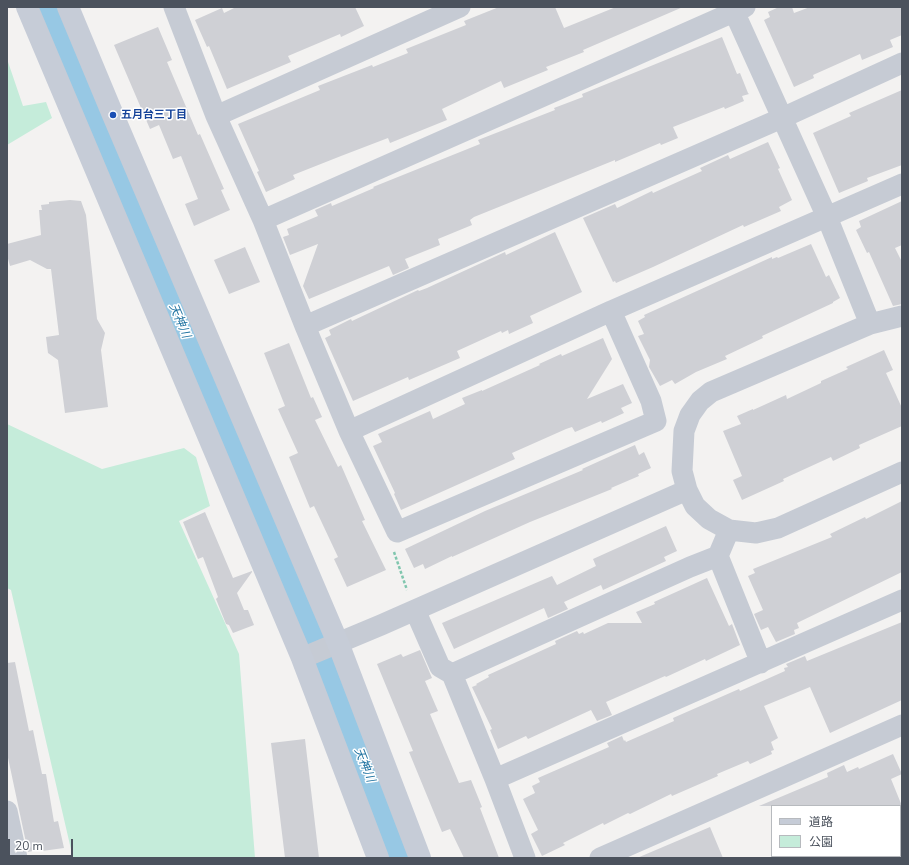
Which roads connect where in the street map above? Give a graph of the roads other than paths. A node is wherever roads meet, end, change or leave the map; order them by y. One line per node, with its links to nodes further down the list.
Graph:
1 (27, 7): 26 (street)
2 (68, 7): 25 (street)
3 (174, 7): 7 (street)
4 (460, 7): 7 (street)
5 (737, 9): 8 (street); 11 (street)
6 (902, 63): 8 (street)
7 (216, 116): 11 (street)
8 (782, 118): 10 (street); 15 (street)
9 (902, 184): 10 (street)
10 (827, 217): 12 (street); 14 (street)
11 (262, 220): 15 (street)
12 (611, 311): 16 (street); 17 (street)
13 (901, 318): 14 (street)
14 (870, 324): 18 (street)
15 (305, 326): 17 (street)
16 (656, 421): 17 (street); 18 (street)
17 (349, 431)
18 (684, 431): 20 (street)
19 (902, 472): 21 (street)
20 (687, 490): 21 (street); 24 (street)
21 (729, 530): 22 (street)
22 (718, 556): 27 (street); 28 (street)
23 (902, 600): 27 (street)
24 (414, 610): 25 (street); 28 (street)
25 (338, 643): 26 (street); 34 (street)
26 (302, 658): 33 (street)
27 (761, 663): 30 (street)
28 (452, 674): 30 (street)
29 (902, 725): 36 (street)
30 (495, 779): 35 (street)
31 (7, 811): 32 (street)
32 (17, 858)
33 (378, 858)
34 (420, 858)
35 (526, 858)
36 (600, 858)

